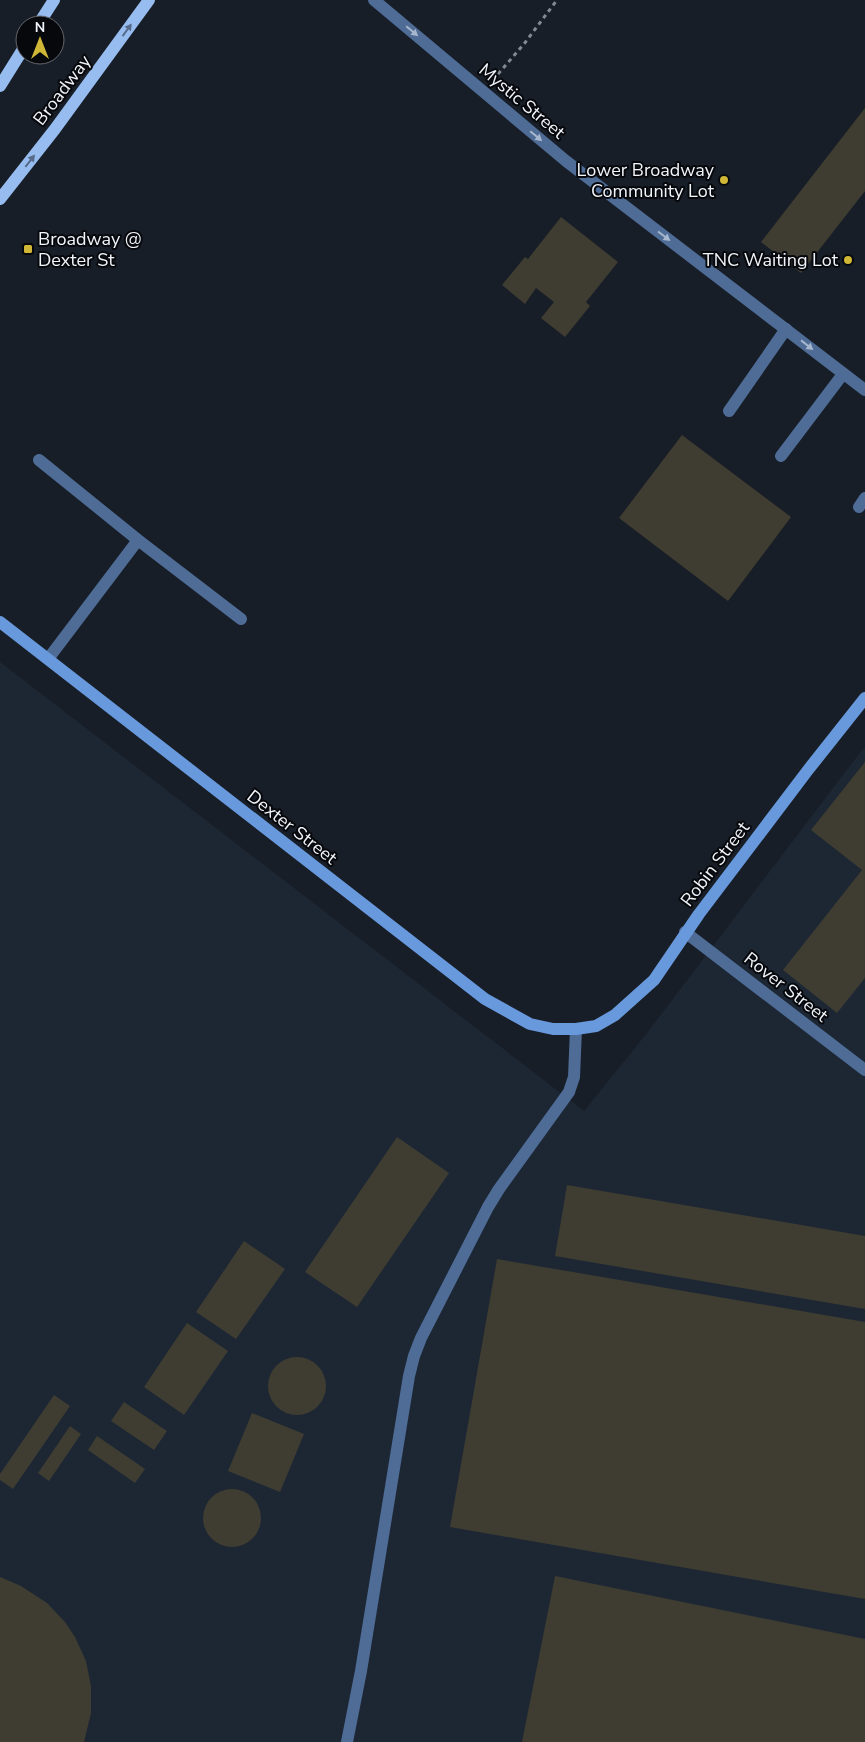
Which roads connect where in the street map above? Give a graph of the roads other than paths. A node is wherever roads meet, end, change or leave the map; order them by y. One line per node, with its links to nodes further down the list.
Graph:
1 (54, 0): 4 (main road)
2 (149, 0): 7 (main road, Broadway, one-way to 2)
3 (374, 0): 8 (street, Mystic Street, one-way to 8)
4 (44, 15)
5 (15, 62): 6 (main road)
6 (0, 86)
7 (0, 199)
8 (786, 329): 9 (street, Mystic Street, one-way to 9); 11 (street)
9 (844, 374): 10 (street, Mystic Street); 12 (street)
10 (865, 390)
11 (730, 411)
12 (781, 456)
13 (39, 460): 14 (street)
14 (138, 540): 15 (street); 17 (street)
15 (241, 619)
16 (0, 622): 17 (street, Dexter Street)
17 (48, 659): 20 (street, Dexter Street)
18 (865, 698): 19 (street, Robin Street)
19 (686, 932): 20 (street, Robin Street); 21 (street, Rover Street)
20 (576, 1029): 22 (street)
21 (865, 1070)
22 (347, 1742)

